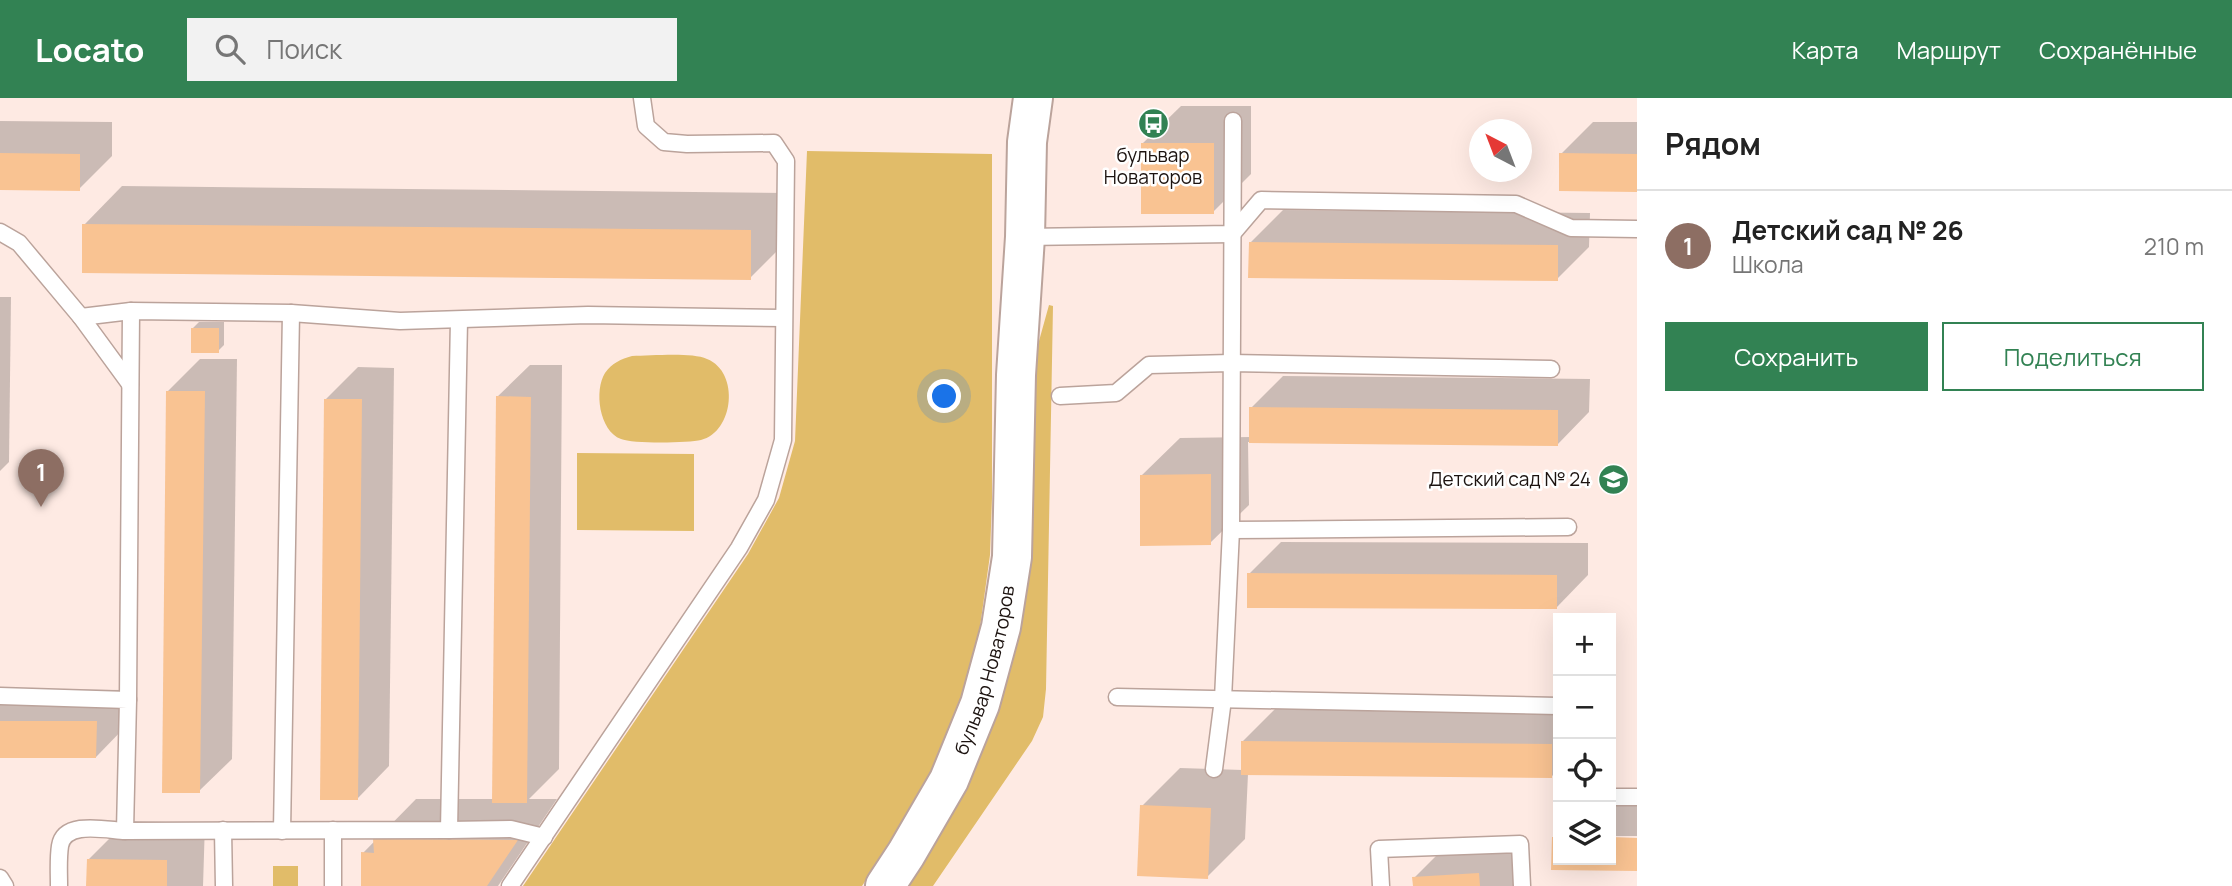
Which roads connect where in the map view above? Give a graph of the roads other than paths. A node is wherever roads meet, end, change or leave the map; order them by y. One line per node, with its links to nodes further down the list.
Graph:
1 (642, 98): 11 (lane)
2 (1033, 98): 7 (street, бульвар Новаторов)
3 (1233, 121): 6 (lane)
4 (1637, 229): 6 (lane)
5 (0, 232): 10 (lane)
6 (1231, 234): 7 (lane); 13 (lane)
7 (1025, 237): 39 (street, бульвар Новаторов)
8 (131, 311): 9 (lane); 10 (lane); 15 (lane)
9 (291, 313): 12 (lane); 31 (lane)
10 (82, 317): 15 (lane)
11 (783, 318): 12 (lane); 32 (lane)
12 (459, 320): 29 (lane)
13 (1231, 363): 14 (lane); 16 (lane); 18 (lane)
14 (1550, 369)
15 (130, 384): 21 (lane)
16 (1060, 396)
17 (1568, 527): 18 (lane)
18 (1231, 530): 22 (lane)
19 (0, 696): 21 (lane)
20 (1117, 697): 22 (lane)
21 (128, 699): 30 (lane)
22 (1223, 699): 23 (lane); 24 (lane)
23 (1553, 706)
24 (1214, 769)
25 (1616, 797): 26 (lane)
26 (1637, 797)
27 (223, 830): 30 (lane); 31 (lane); 36 (lane)
28 (332, 830): 29 (lane); 31 (lane); 37 (lane)
29 (449, 830): 32 (lane)
30 (125, 831): 35 (lane)
31 (282, 831)
32 (544, 836): 38 (lane)
33 (0, 878): 34 (lane)
34 (5, 886)
35 (59, 886)
36 (224, 886)
37 (333, 886)
38 (510, 886)
39 (885, 886)
40 (1381, 886): 41 (lane)
41 (1522, 886)

